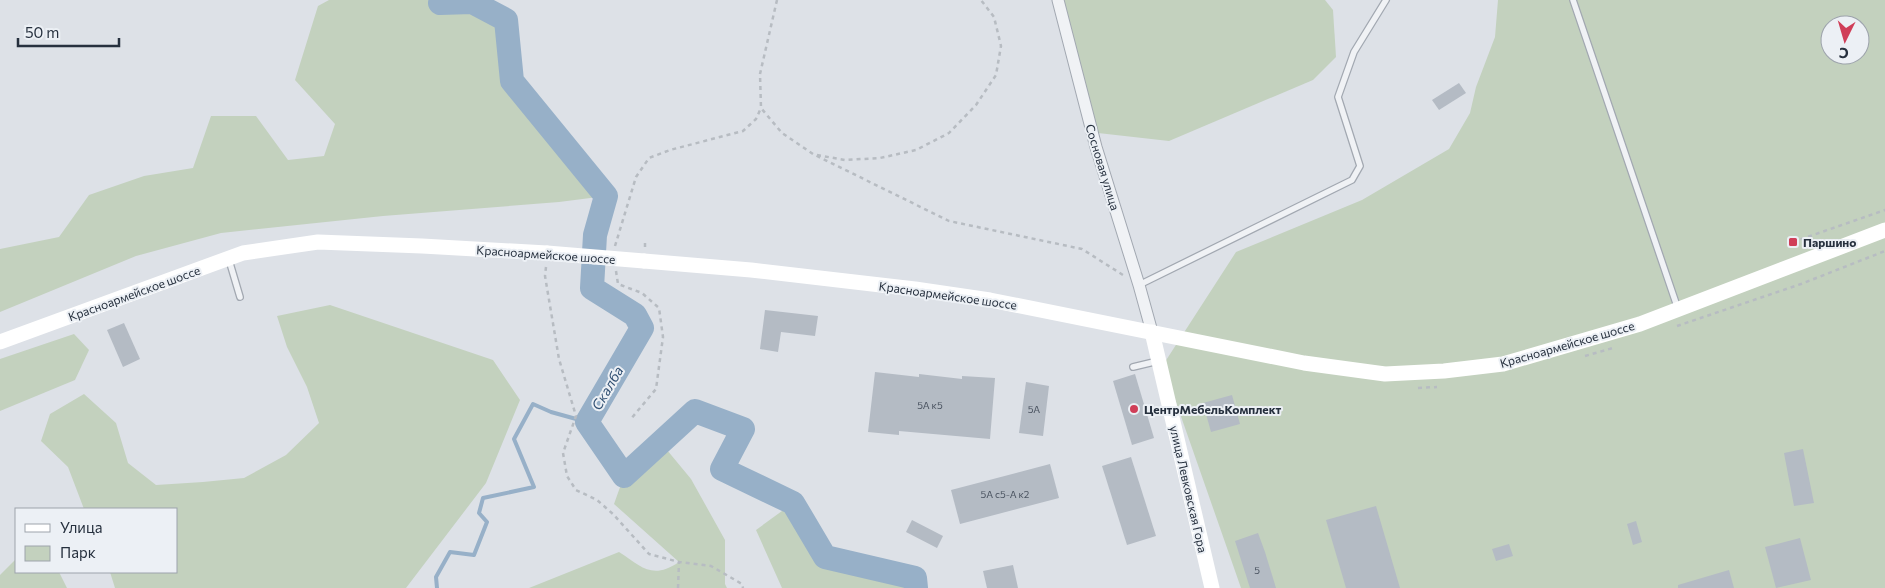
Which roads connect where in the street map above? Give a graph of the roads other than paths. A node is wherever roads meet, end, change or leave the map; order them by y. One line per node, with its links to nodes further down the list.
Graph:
1 (1058, 0): 6 (street, Сосновая улица)
2 (1386, 0): 6 (lane)
3 (1573, 0): 8 (lane)
4 (1885, 230): 8 (main road, Красноармейское шоссе)
5 (228, 258): 7 (lane); 9 (main road, Красноармейское шоссе, bridge); 10 (main road, Красноармейское шоссе)
6 (1139, 286): 9 (street, Сосновая улица)
7 (240, 297)
8 (1678, 309): 9 (main road, Красноармейское шоссе)
9 (1152, 332): 11 (main road, улица Левковская Гора)
10 (0, 342)
11 (1159, 361): 12 (lane); 13 (main road, улица Левковская Гора)
12 (1133, 367)
13 (1212, 588)

